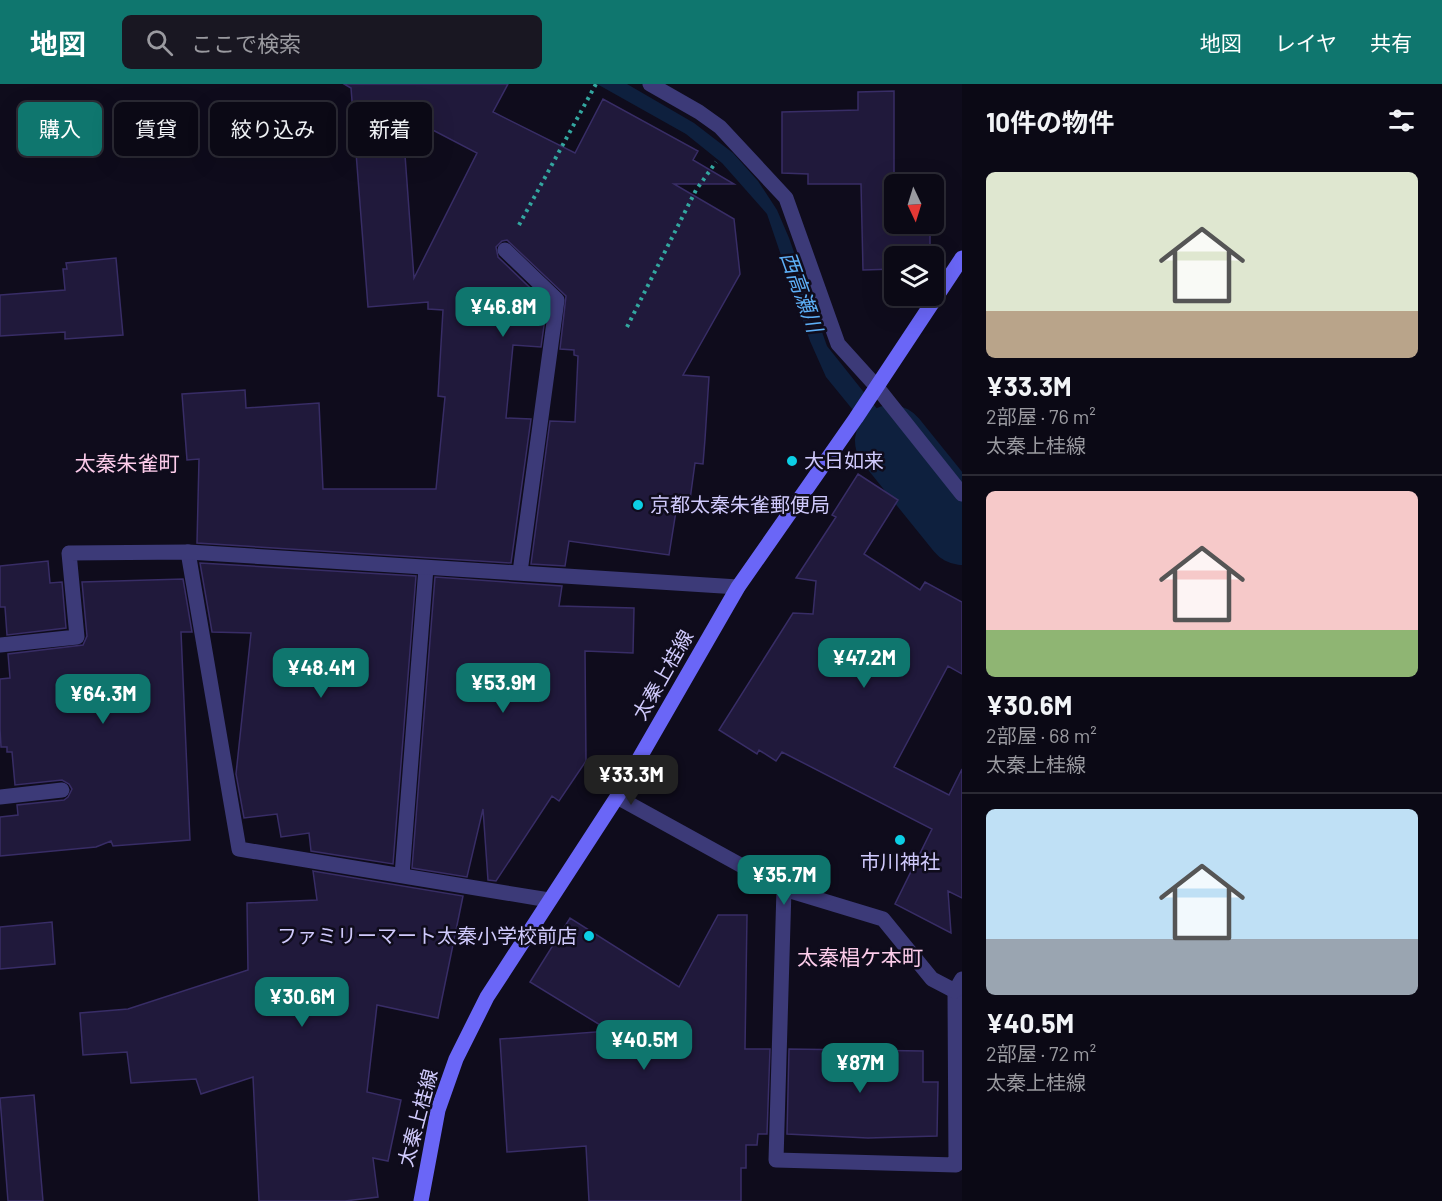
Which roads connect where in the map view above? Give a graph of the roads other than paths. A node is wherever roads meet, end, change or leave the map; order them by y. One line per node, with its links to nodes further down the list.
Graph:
1 (650, 84): 4 (street)
2 (506, 250): 8 (street)
3 (962, 258): 4 (main road, 太秦上桂線)
4 (873, 391): 5 (street); 9 (main road, 太秦上桂線)
5 (962, 494)
6 (188, 552): 7 (street); 10 (street); 14 (street)
7 (426, 568): 8 (street); 14 (street)
8 (520, 573): 9 (street)
9 (738, 587): 12 (main road, 太秦上桂線)
10 (0, 645)
11 (62, 790): 13 (street)
12 (618, 796): 15 (street); 16 (main road, 太秦上桂線)
13 (0, 797)
14 (402, 875): 16 (street)
15 (784, 889): 17 (street); 17 (street)
16 (549, 900): 18 (main road, 太秦上桂線)
17 (959, 985)
18 (421, 1201)

